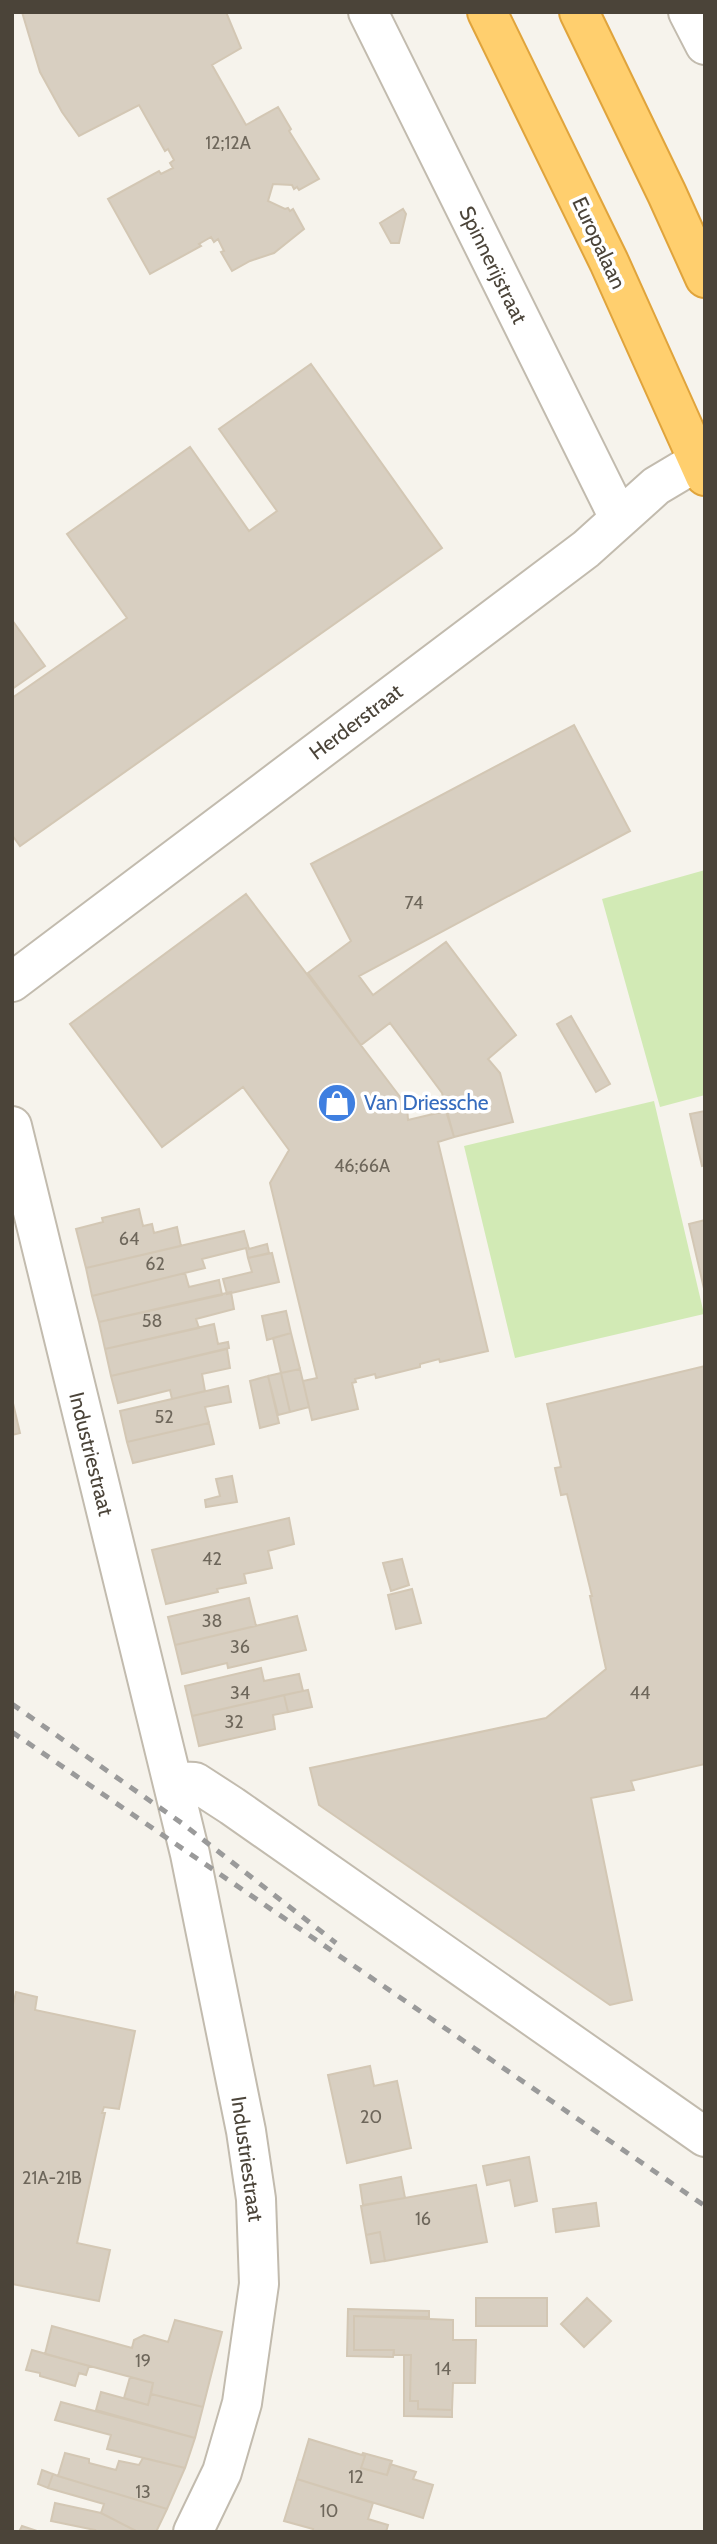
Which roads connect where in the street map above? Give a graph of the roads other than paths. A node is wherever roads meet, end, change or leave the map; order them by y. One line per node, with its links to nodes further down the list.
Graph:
1 (368, 12): 8 (street, Spinnerijstraat)
2 (487, 12): 7 (highway, Europalaan)
3 (579, 12): 6 (highway)
4 (688, 12): 5 (street)
5 (705, 45)
6 (705, 278)
7 (701, 468): 8 (street, Herderstraat)
8 (619, 518): 9 (street, Herderstraat)
9 (12, 982)
10 (12, 1126): 11 (street, Industriestraat)
11 (173, 1781): 12 (street); 13 (street, Industriestraat)
12 (705, 2137)
13 (193, 2532)

